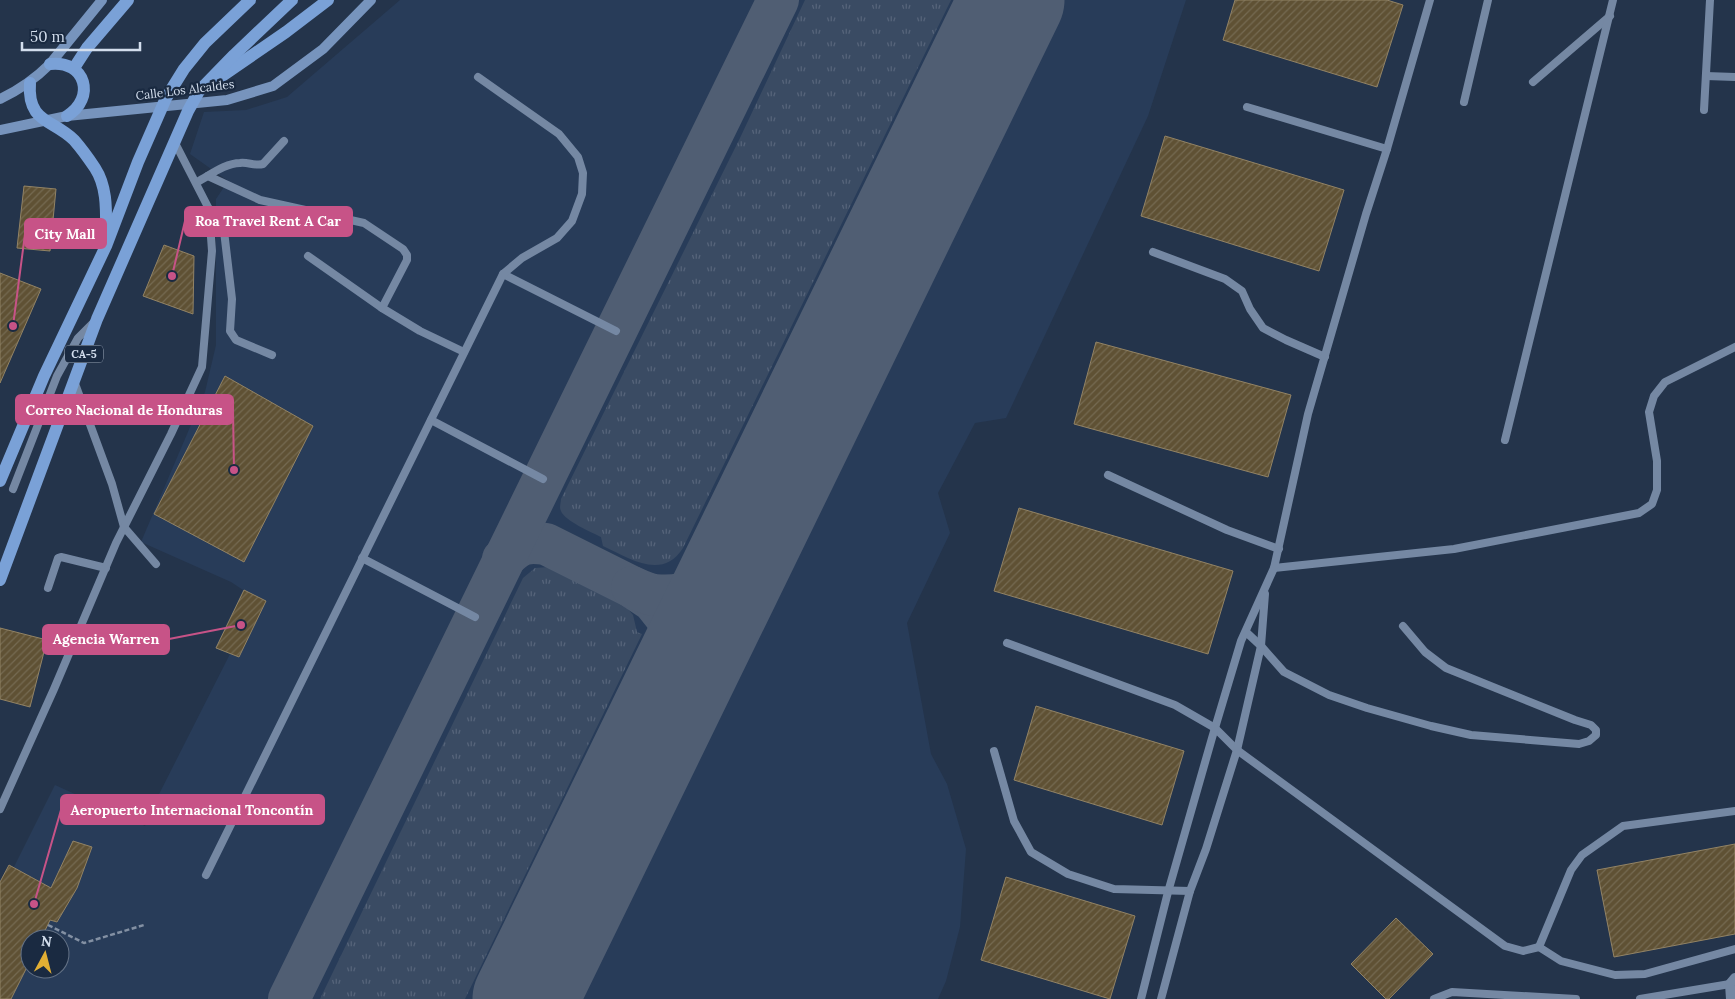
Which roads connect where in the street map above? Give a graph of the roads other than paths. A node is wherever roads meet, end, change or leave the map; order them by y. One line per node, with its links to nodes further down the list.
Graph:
1 (102, 0): 12 (main road)
2 (128, 0): 13 (main road)
3 (250, 0): 33 (main road, CA-5)
4 (292, 0): 19 (main road, CA-5)
5 (328, 0): 19 (main road)
6 (371, 0): 24 (main road, Calle Los Alcaldes)
7 (1430, 0): 29 (lane)
8 (1488, 0): 21 (lane)
9 (1613, 0): 11 (lane)
10 (1710, 0): 14 (lane)
11 (1610, 16): 17 (lane); 46 (lane)
12 (50, 64): 13 (main road); 18 (main road)
13 (74, 68): 24 (main road)
14 (1706, 76): 16 (lane); 23 (lane)
15 (478, 77): 36 (lane)
16 (1735, 77)
17 (1534, 82)
18 (30, 83): 20 (main road); 25 (main road)
19 (200, 91): 27 (main road, CA-5)
20 (0, 99)
21 (1464, 102)
22 (1247, 107): 29 (lane)
23 (1704, 110)
24 (67, 116): 25 (main road, Calle Los Alcaldes)
25 (46, 121): 26 (main road, Calle Los Alcaldes); 33 (main road)
26 (0, 130)
27 (176, 137): 31 (lane); 38 (main road, CA-5)
28 (284, 140): 30 (lane)
29 (1387, 149): 43 (lane)
30 (208, 176): 31 (lane); 37 (lane)
31 (197, 182): 32 (lane)
32 (210, 208): 42 (lane); 51 (lane)
33 (106, 246): 49 (main road, CA-5)
34 (1153, 252): 43 (lane)
35 (308, 256): 37 (lane)
36 (503, 274): 39 (lane); 41 (lane)
37 (382, 308): 41 (lane)
38 (97, 319): 44 (main road, CA-5); 50 (lane)
39 (616, 331)
40 (1735, 347): 56 (lane)
41 (464, 352): 45 (lane)
42 (272, 355)
43 (1325, 357): 52 (lane)
44 (74, 381): 51 (lane); 57 (main road, CA-5)
45 (431, 420): 48 (lane); 53 (lane)
46 (1505, 440)
47 (1108, 475): 52 (lane)
48 (543, 479)
49 (0, 481)
50 (13, 489)
51 (124, 527): 54 (lane); 55 (lane)
52 (1278, 549): 56 (lane)
53 (362, 558): 60 (lane); 70 (lane)
54 (156, 564)
55 (106, 568): 58 (lane); 68 (lane)
56 (1274, 568): 59 (lane)
57 (0, 580)
58 (48, 588)
59 (1266, 589): 62 (lane); 64 (lane)
60 (475, 617)
61 (1403, 626): 64 (lane)
62 (1246, 632): 64 (lane); 65 (lane)
63 (1007, 643): 65 (lane)
64 (1262, 646): 66 (lane)
65 (1215, 728): 66 (lane); 72 (lane)
66 (1237, 750): 71 (lane); 73 (lane)
67 (994, 751): 72 (lane)
68 (0, 809)
69 (1735, 811): 73 (lane)
70 (206, 875)
71 (1190, 891): 72 (lane); 77 (lane)
72 (1168, 892): 76 (lane)
73 (1539, 947): 74 (lane)
74 (1735, 949)
75 (1733, 981): 80 (lane); 81 (street)
76 (1141, 999)
77 (1161, 999)
78 (1434, 999): 79 (lane)
79 (1576, 999)
80 (1640, 999)
81 (1731, 999)

